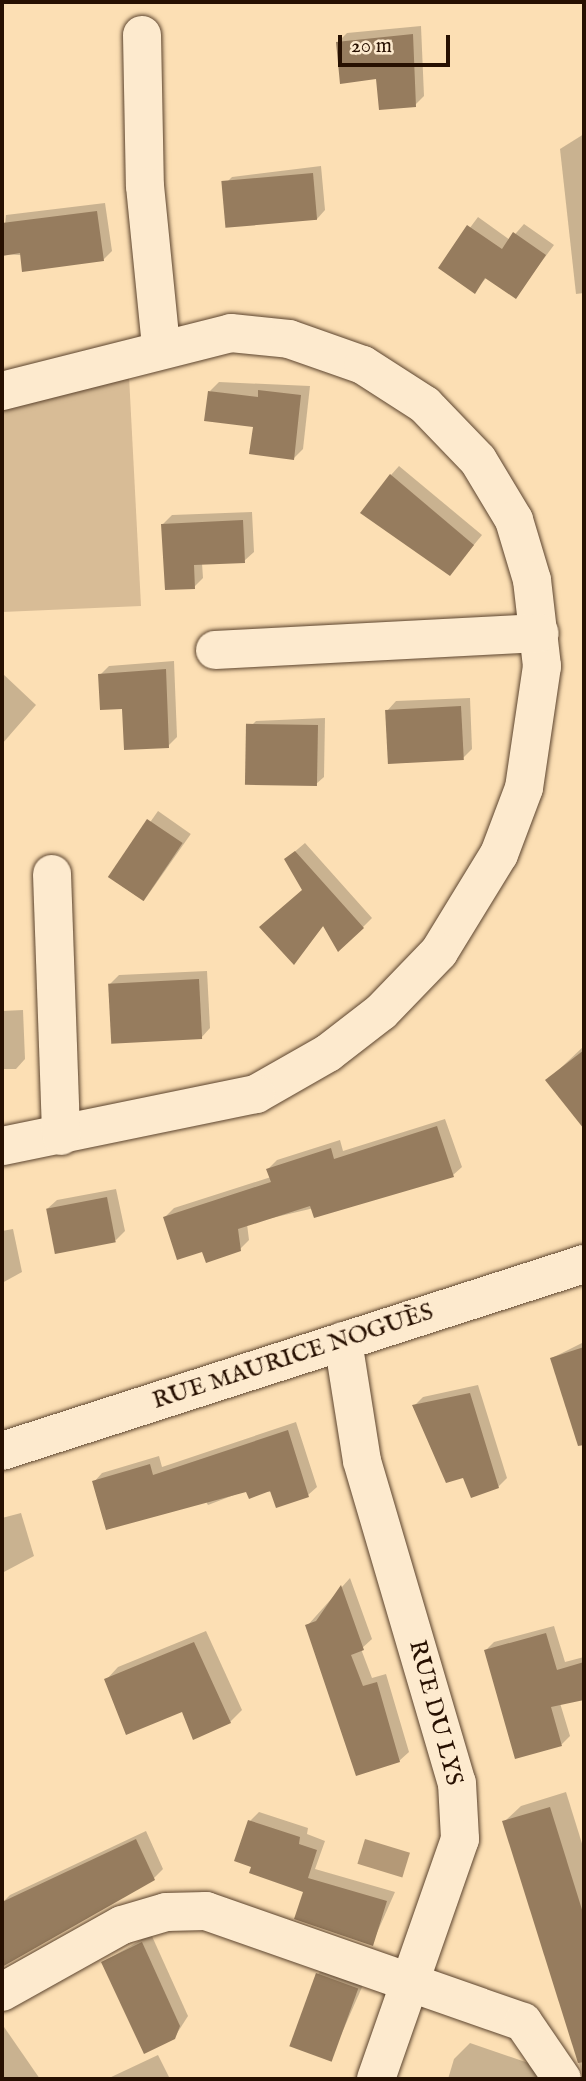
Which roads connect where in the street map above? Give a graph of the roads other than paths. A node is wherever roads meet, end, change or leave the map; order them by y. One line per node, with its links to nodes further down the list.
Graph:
1 (142, 35): 2 (street)
2 (161, 347): 3 (street); 4 (street)
3 (2, 391)
4 (540, 633): 5 (street); 7 (street)
5 (215, 650)
6 (52, 874): 7 (street)
7 (61, 1136): 8 (street)
8 (2, 1146)
9 (584, 1264): 10 (street, RUE MAURICE NOGUÈS)
10 (343, 1341): 11 (street, RUE MAURICE NOGUÈS); 12 (street, RUE DU LYS)
11 (2, 1451)
12 (413, 1983): 13 (street); 14 (street, RUE DU LYS); 15 (street)
13 (2, 1992)
14 (376, 2079)
15 (562, 2079)

